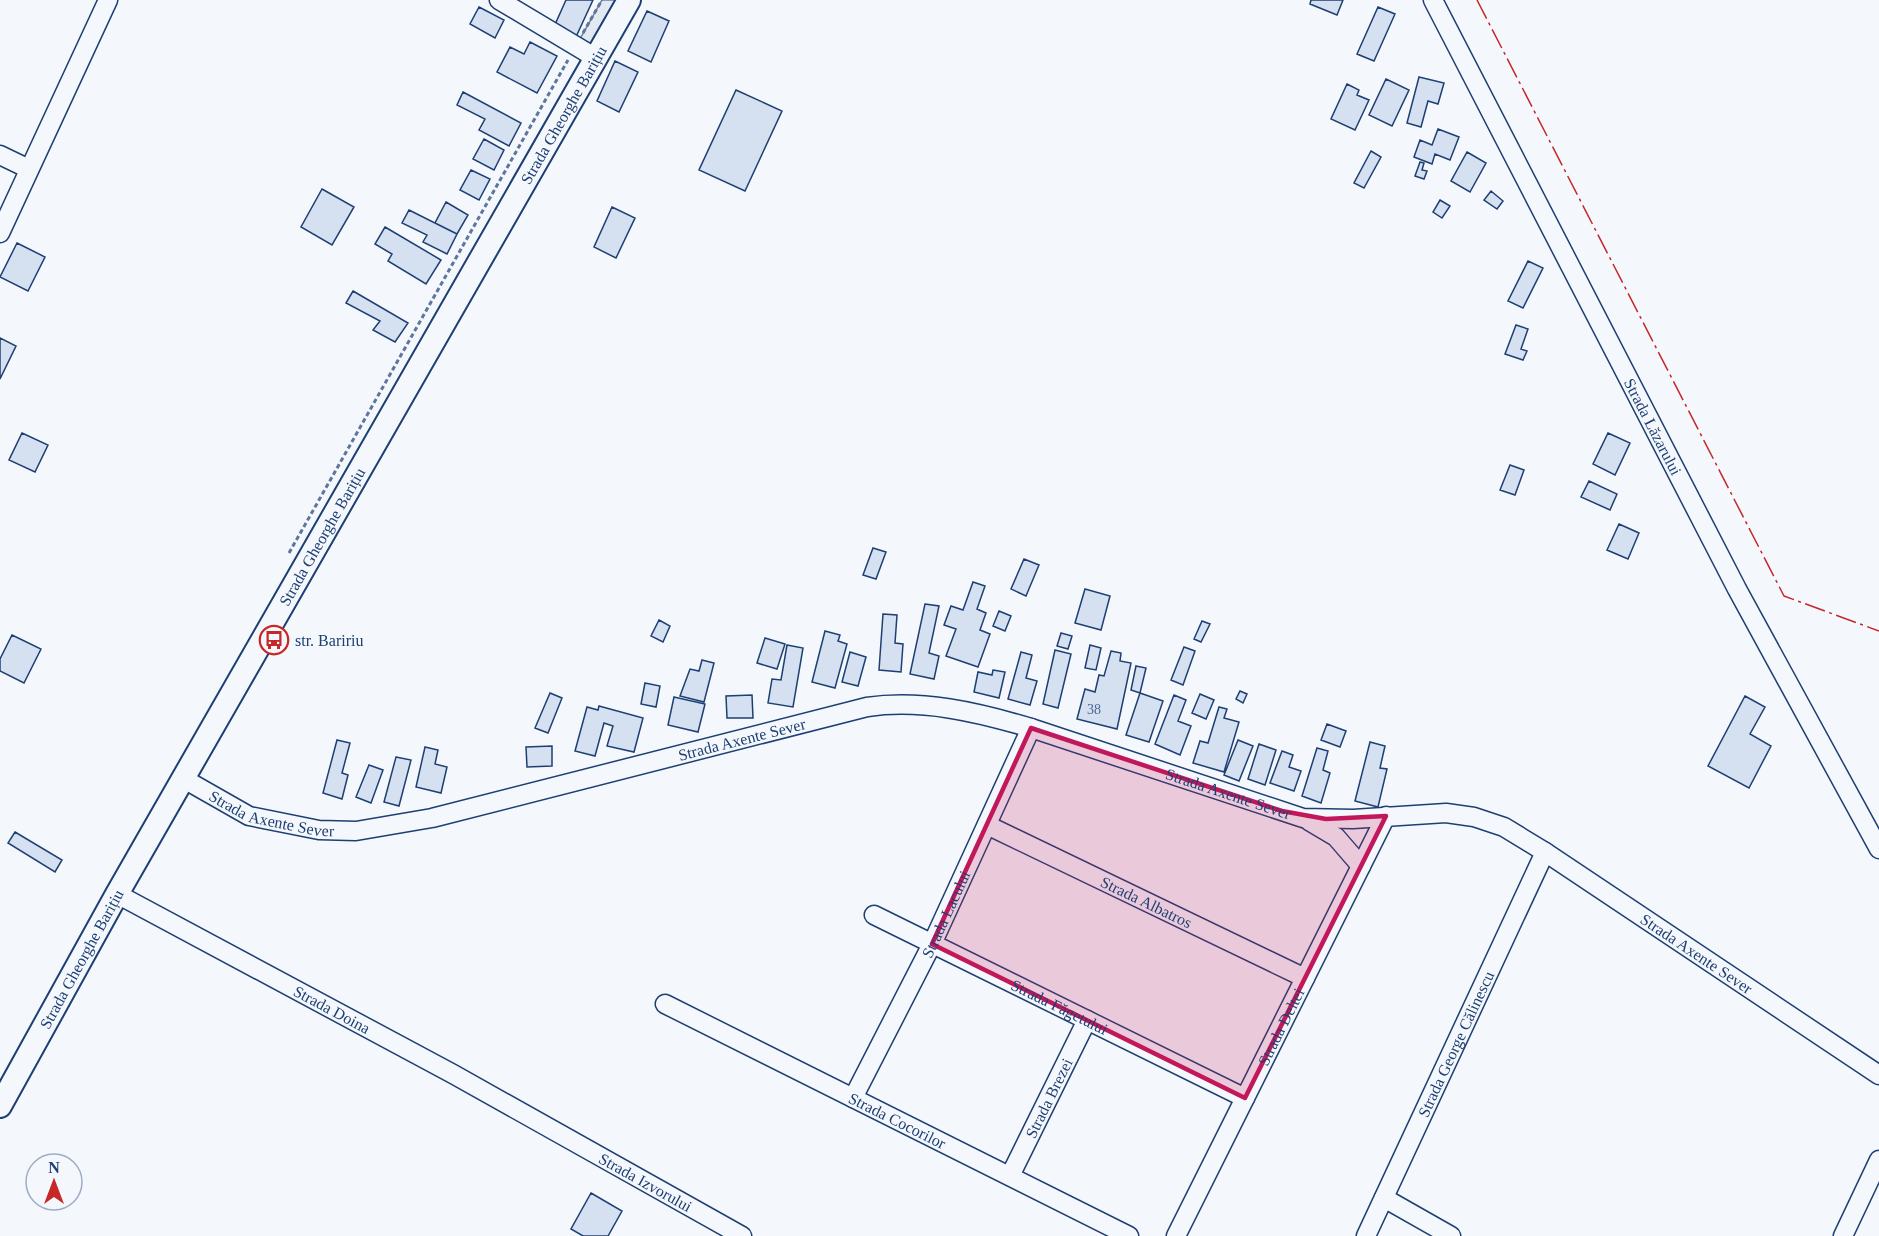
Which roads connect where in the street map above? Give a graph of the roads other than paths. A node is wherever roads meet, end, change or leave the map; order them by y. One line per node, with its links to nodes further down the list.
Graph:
1 (108, 0): 7 (street)
2 (499, 0): 5 (street)
3 (629, 0): 5 (main road, Strada Gheorghe Barițiu)
4 (1433, 0): 14 (street, Strada Lăzarului)
5 (596, 58): 10 (main road, Strada Gheorghe Barițiu)
6 (0, 155): 7 (street)
7 (29, 169): 8 (street)
8 (0, 233)
9 (1031, 728): 10 (street, Strada Axente Sever); 12 (street, Strada Axente Sever); 13 (street, Strada Lacului)
10 (184, 779): 17 (main road, Strada Gheorghe Barițiu)
11 (1386, 816): 12 (street, Strada Axente Sever); 15 (street, Strada Axente Sever); 16 (street, Strada Deltei)
12 (1303, 818): 16 (street, Strada Axente Sever)
13 (987, 825): 19 (street, Strada Lacului); 20 (street, Strada Albatros)
14 (1879, 849)
15 (1545, 852): 23 (street, Strada Axente Sever); 30 (street, Strada George Călinescu)
16 (1361, 866): 20 (street, Strada Deltei)
17 (117, 894): 26 (main road, Strada Gheorghe Barițiu); 27 (street, Strada Doina)
18 (874, 915): 19 (street, Strada Făgetului)
19 (932, 944): 22 (street, Strada Făgetului); 24 (street, Strada Lacului)
20 (1305, 978): 25 (street, Strada Deltei)
21 (665, 1004): 24 (street, Strada Cocorilor)
22 (1087, 1020): 25 (street, Strada Făgetului); 29 (street, Strada Brezei)
23 (1879, 1075)
24 (853, 1098): 29 (street, Strada Cocorilor)
25 (1245, 1098): 33 (street, Strada Deltei)
26 (0, 1106)
27 (547, 1129): 31 (street, Strada Izvorului)
28 (1879, 1160): 36 (street)
29 (1010, 1176): 32 (street, Strada Cocorilor)
30 (1384, 1198): 34 (street, Strada George Călinescu); 35 (street)
31 (742, 1236)
32 (1130, 1236)
33 (1176, 1236)
34 (1366, 1236)
35 (1451, 1236)
36 (1843, 1236)

